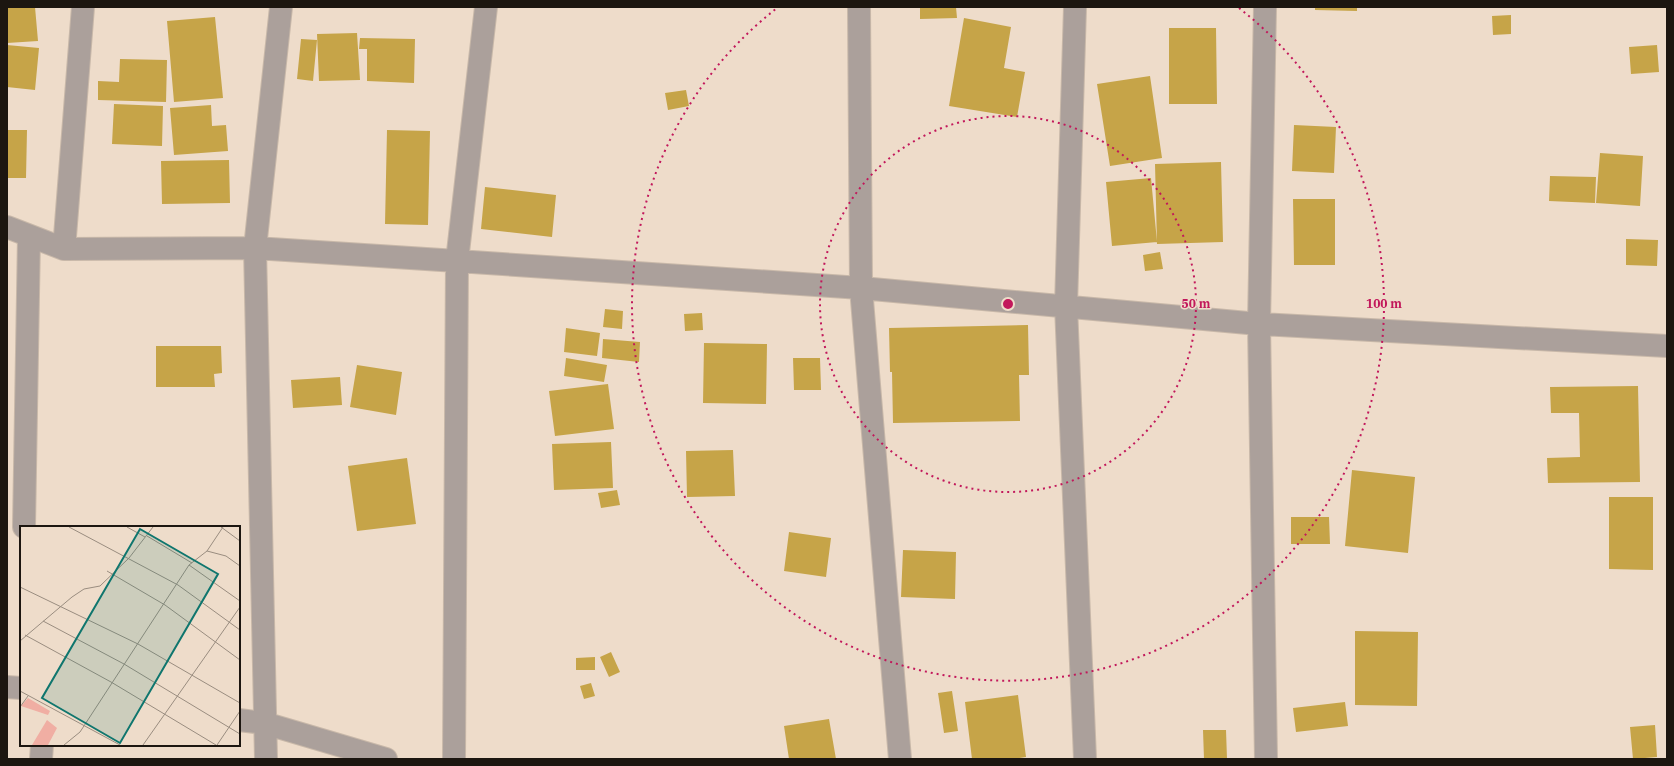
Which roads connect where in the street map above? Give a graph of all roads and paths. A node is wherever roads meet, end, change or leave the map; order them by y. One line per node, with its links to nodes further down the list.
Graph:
1 (83, 7): 10 (street)
2 (281, 7): 9 (street)
3 (486, 7): 11 (street)
4 (858, 7): 12 (street)
5 (1076, 7): 13 (street)
6 (1265, 7): 14 (street)
7 (7, 227): 8 (street)
8 (30, 236): 10 (street); 16 (street)
9 (255, 248): 10 (street); 11 (street); 20 (street)
10 (64, 249)
11 (457, 261): 12 (street); 25 (street)
12 (861, 288): 13 (street); 26 (street)
13 (1066, 306): 14 (street); 27 (street)
14 (1259, 324): 15 (street); 28 (street)
15 (1667, 346)
16 (24, 526)
17 (7, 687): 18 (street)
18 (20, 688)
19 (240, 720): 20 (street)
20 (264, 723): 23 (street); 24 (street)
21 (42, 746): 22 (street)
22 (42, 759)
23 (266, 759)
24 (386, 759)
25 (454, 759)
26 (900, 759)
27 (1086, 759)
28 (1266, 759)

